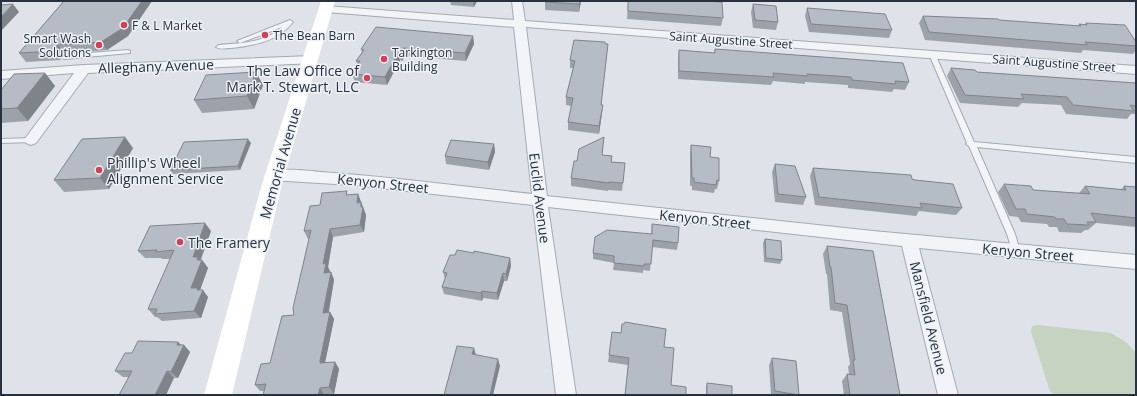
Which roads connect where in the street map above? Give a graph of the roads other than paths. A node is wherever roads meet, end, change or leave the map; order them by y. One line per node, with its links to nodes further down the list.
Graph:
1 (517, 1): 4 (street, Euclid Avenue)
2 (327, 5): 4 (street, Saint Augustine Street); 8 (main road, Memorial Avenue)
3 (290, 22): 3 (lane)
4 (520, 24): 6 (street, Saint Augustine Street); 17 (street, Euclid Avenue)
5 (128, 52): 7 (lane)
6 (932, 54): 10 (street, Saint Augustine Street); 14 (lane)
7 (64, 57)
8 (311, 60): 9 (street, Alleghany Avenue); 16 (main road, Memorial Avenue)
9 (84, 69): 11 (street, Alleghany Avenue); 12 (street)
10 (1136, 70)
11 (1, 74)
12 (30, 140): 13 (lane)
13 (1, 141)
14 (970, 144): 15 (lane); 19 (lane)
15 (1136, 160)
16 (275, 176): 17 (street, Kenyon Street); 21 (main road, Memorial Avenue)
17 (540, 201): 18 (street, Kenyon Street); 22 (street, Euclid Avenue)
18 (909, 241): 19 (street, Kenyon Street); 23 (street, Mansfield Avenue)
19 (1016, 251): 20 (street, Kenyon Street)
20 (1136, 262)
21 (218, 395)
22 (566, 395)
23 (948, 395)

